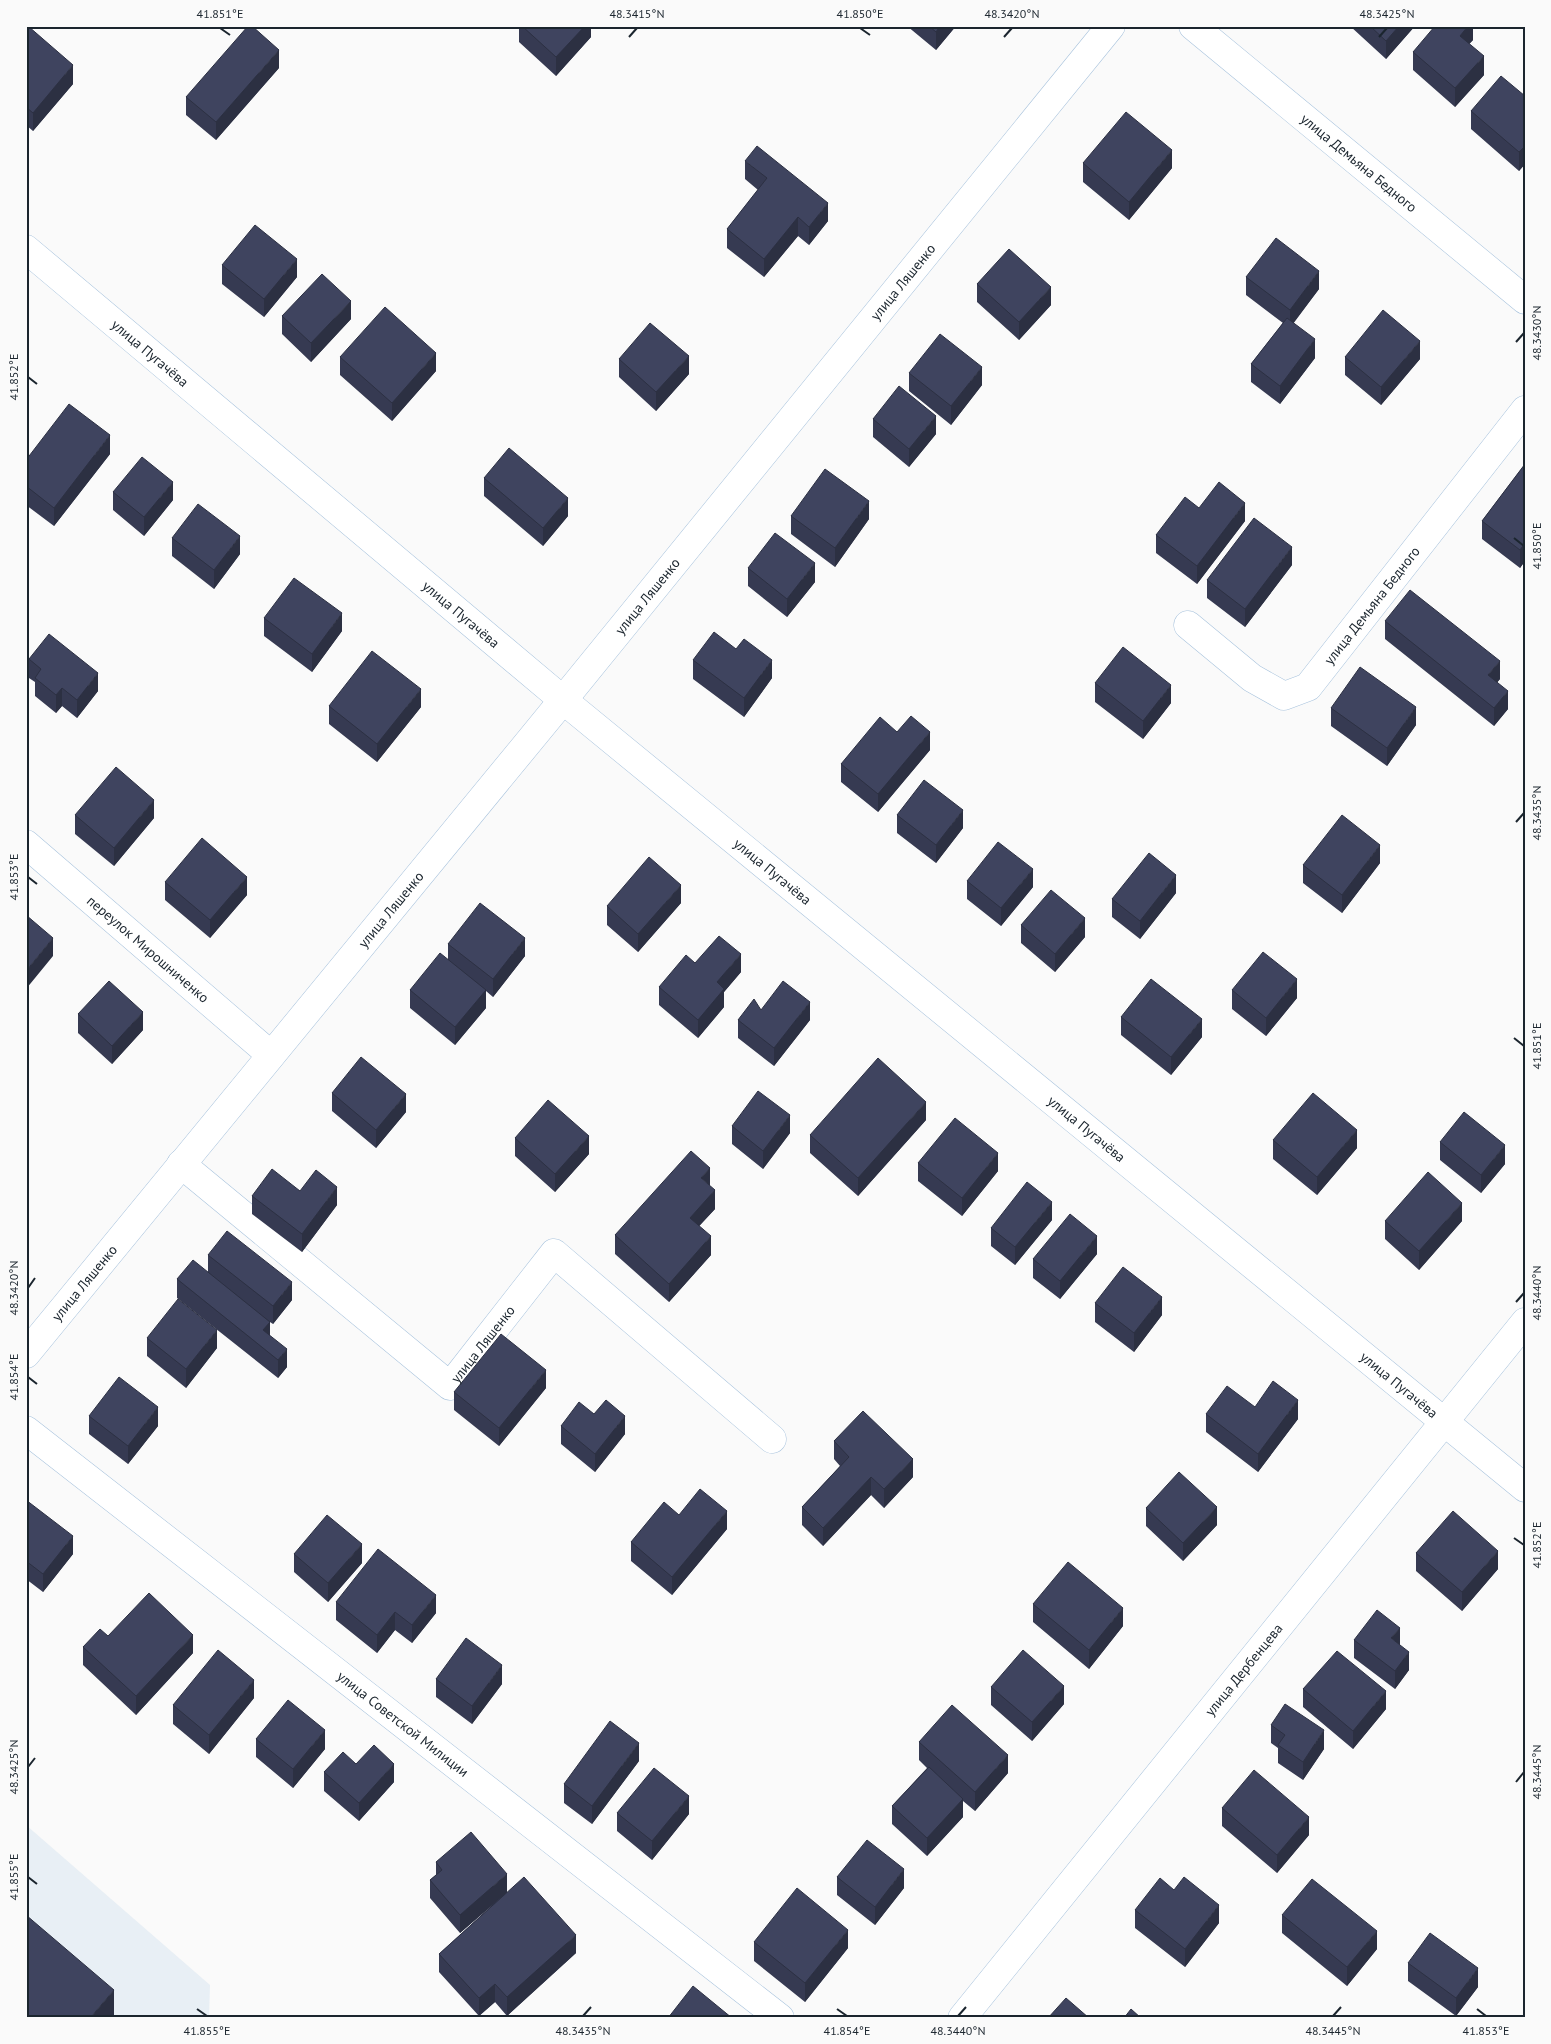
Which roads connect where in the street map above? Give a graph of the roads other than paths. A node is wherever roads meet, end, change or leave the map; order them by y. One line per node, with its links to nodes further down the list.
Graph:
1 (1111, 26): 7 (street, улица Ляшенко)
2 (1193, 26): 4 (street, улица Демьяна Бедного)
3 (26, 249): 7 (street, улица Пугачёва)
4 (1525, 300)
5 (1525, 410): 6 (street, улица Демьяна Бедного)
6 (1188, 625)
7 (562, 700): 9 (street, улица Ляшенко); 13 (street, улица Пугачёва)
8 (26, 844): 9 (street, переулок Мирошниченко)
9 (271, 1055): 10 (street, улица Ляшенко)
10 (182, 1164): 12 (street, улица Ляшенко); 15 (street, улица Ляшенко)
11 (1525, 1322): 13 (street, улица Дербенцева)
12 (26, 1354)
13 (1445, 1421): 16 (street, улица Пугачёва); 18 (street, улица Дербенцева)
14 (26, 1430): 17 (street, улица Советской Милиции)
15 (772, 1439)
16 (1525, 1488)
17 (780, 2018)
18 (962, 2018)

